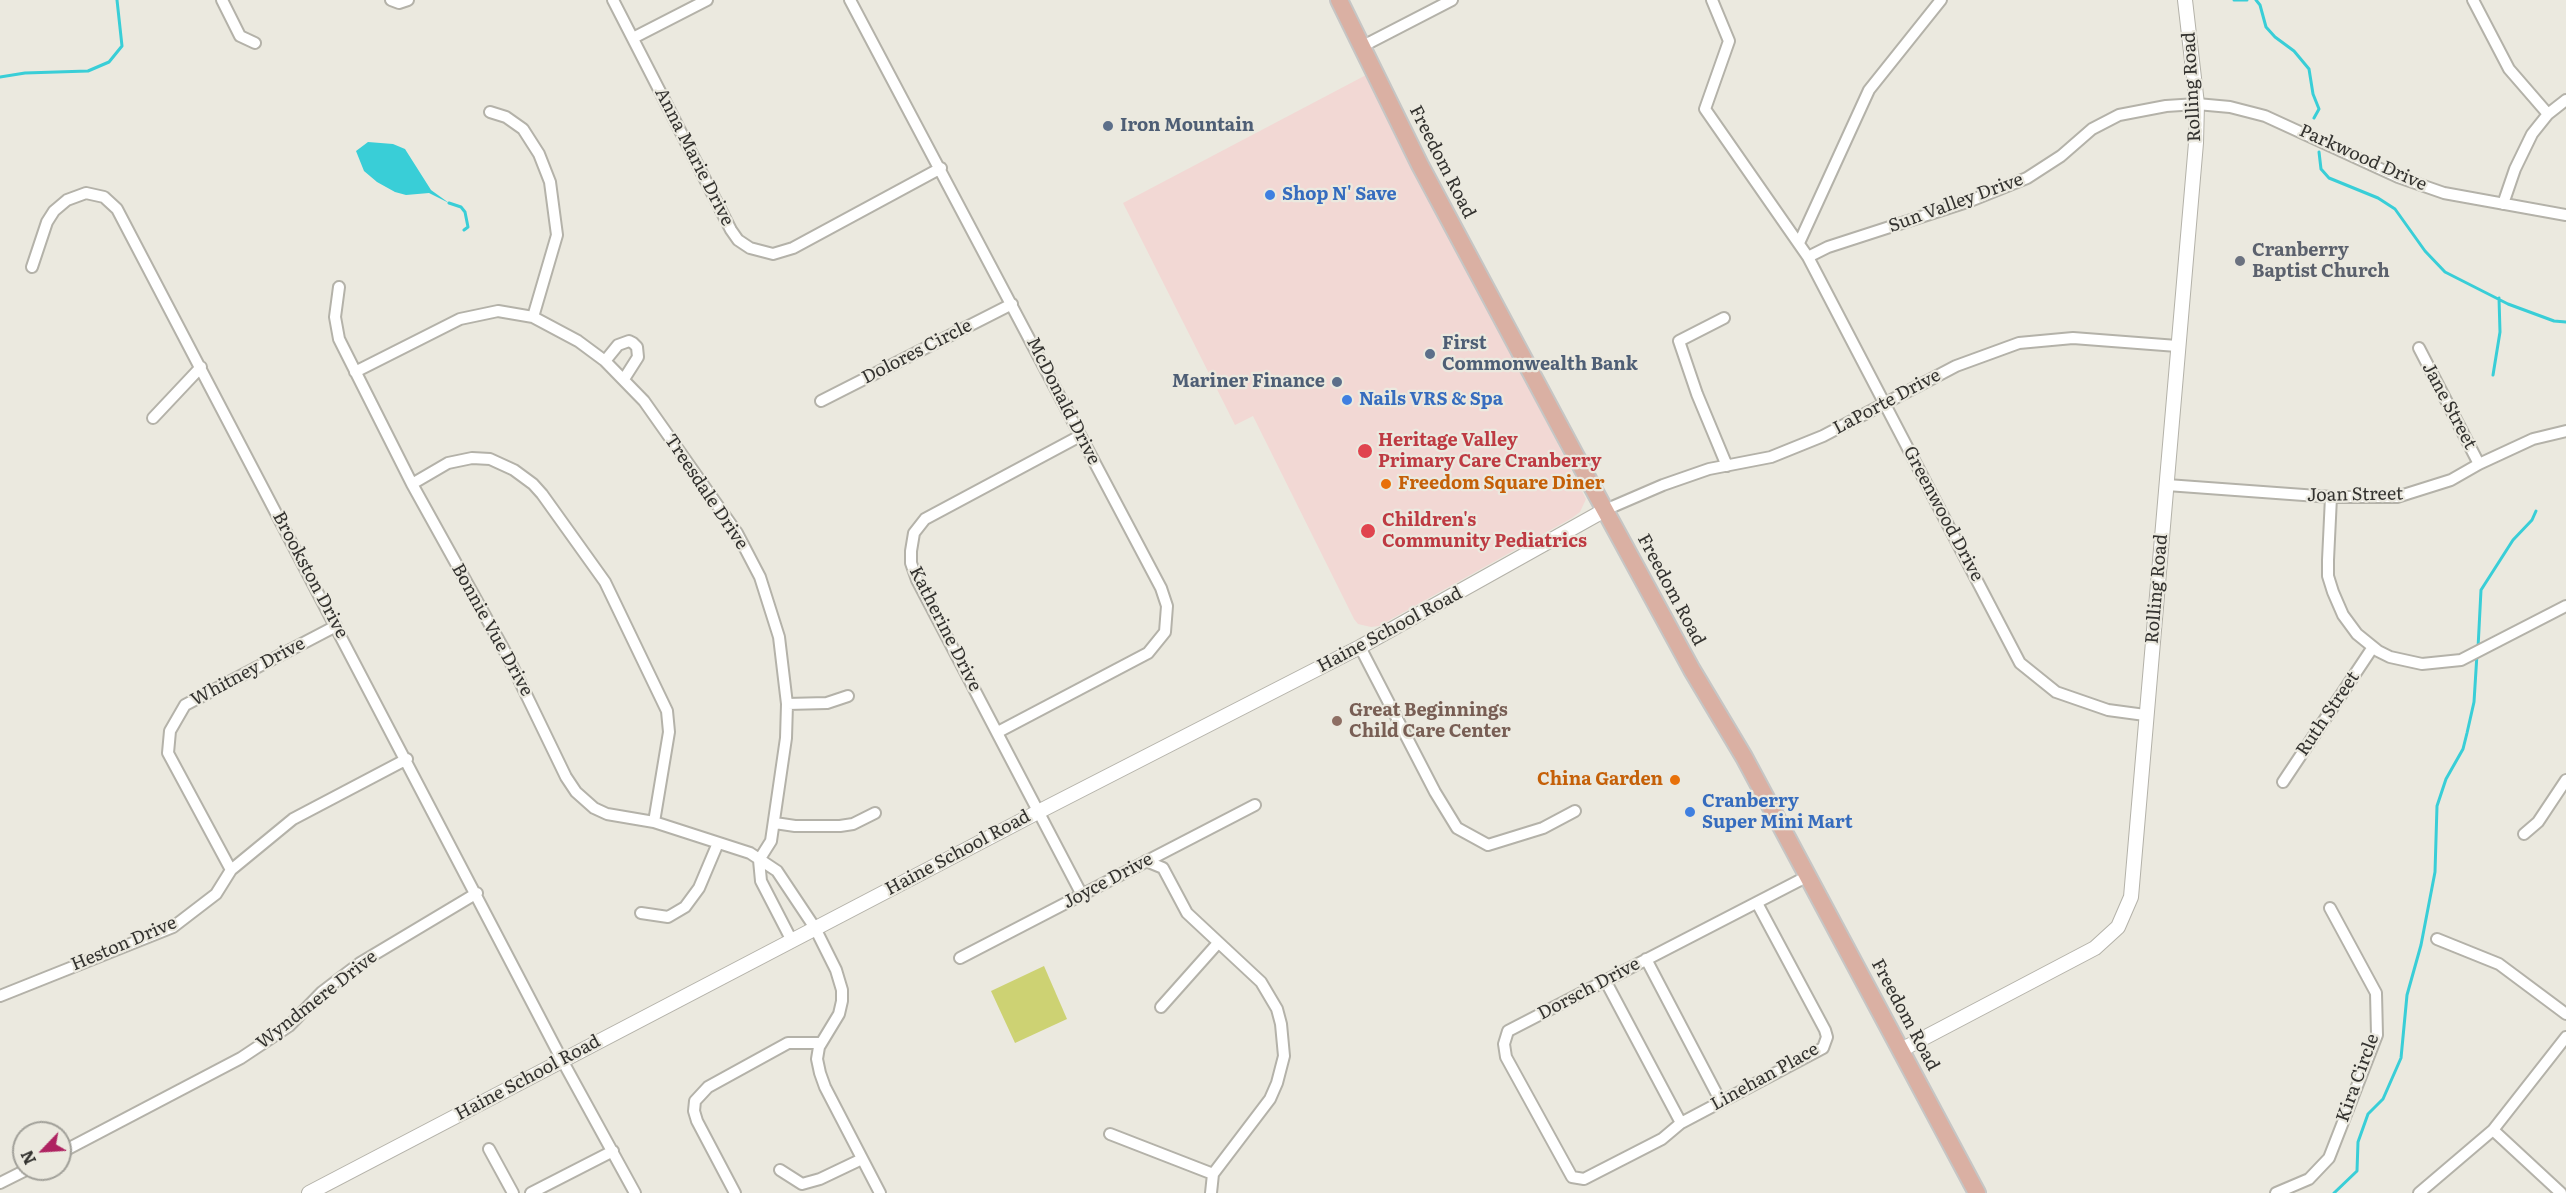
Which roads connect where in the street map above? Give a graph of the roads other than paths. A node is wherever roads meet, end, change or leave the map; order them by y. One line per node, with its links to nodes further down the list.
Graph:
1 (222, 0): 14 (street)
2 (391, 0): 3 (street)
3 (408, 0)
4 (613, 0): 13 (street, Anna Marie Drive)
5 (707, 0): 13 (street)
6 (850, 0): 20 (street, McDonald Drive)
7 (1339, 0): 15 (main road, Freedom Road)
8 (1452, 0): 15 (street)
9 (1712, 0): 23 (street, Greenwood Drive)
10 (1941, 0): 23 (street)
11 (2185, 0): 17 (street, Rolling Road)
12 (2473, 0): 19 (street)
13 (633, 38): 20 (street, Anna Marie Drive)
14 (255, 43)
15 (1363, 46): 46 (main road, Freedom Road)
16 (2566, 100): 19 (street)
17 (2197, 104): 21 (street, Parkwood Drive); 24 (street, Sun Valley Drive); 30 (street, Rolling Road)
18 (490, 112): 28 (street)
19 (2548, 114): 21 (street)
20 (941, 168): 27 (street, McDonald Drive)
21 (2503, 204): 22 (street, Parkwood Drive)
22 (2566, 215)
23 (1799, 243): 24 (street, Greenwood Drive)
24 (1808, 257): 37 (street, Greenwood Drive)
25 (32, 267): 33 (street, Brookston Drive)
26 (339, 287): 34 (street, Bonnie Vue Drive)
27 (1012, 304): 36 (street, Dolores Circle); 40 (street, McDonald Drive)
28 (533, 316): 32 (street, Treesdale Drive); 34 (street, Treesdale Drive)
29 (1724, 318): 42 (street)
30 (2177, 346): 37 (street, LaPorte Drive); 44 (street, Rolling Road)
31 (2419, 348): 41 (street, Jane Street)
32 (605, 361): 35 (street, Treesdale Drive); 35 (street)
33 (201, 367): 38 (street); 48 (street, Brookston Drive)
34 (355, 372): 43 (street, Bonnie Vue Drive)
35 (624, 380): 52 (street, Treesdale Drive)
36 (821, 401)
37 (1886, 403): 42 (street, LaPorte Drive); 53 (street, Greenwood Drive)
38 (153, 418)
39 (2566, 431): 41 (street, Joan Street)
40 (1080, 436): 54 (street, Katherine Drive); 54 (street, McDonald Drive)
41 (2479, 464): 45 (street, Joan Street)
42 (1727, 466): 46 (street, LaPorte Drive)
43 (412, 483): 62 (street, Bonnie Vue Drive); 62 (street)
44 (2167, 485): 45 (street, Joan Street); 53 (street, Rolling Road)
45 (2331, 497): 50 (street)
46 (1605, 510): 49 (street, Haine School Road); 69 (main road, Freedom Road)
47 (2566, 606): 50 (street)
48 (336, 626): 55 (street, Brookston Drive); 68 (street, Whitney Drive)
49 (1360, 647): 59 (street); 60 (street, Haine School Road)
50 (2373, 647): 57 (street, Ruth Street)
51 (848, 696): 52 (street)
52 (787, 704): 63 (street, Treesdale Drive)
53 (2145, 715): 87 (street, Rolling Road)
54 (998, 732): 60 (street, Katherine Drive)
55 (407, 759): 68 (street); 70 (street, Brookston Drive)
56 (2566, 780): 64 (street)
57 (2283, 782)
58 (1255, 805): 67 (street, Joyce Drive)
59 (1575, 811)
60 (1038, 812): 71 (street, Katherine Drive); 75 (street, Haine School Road)
61 (875, 813): 63 (street)
62 (654, 822): 65 (street, Bonnie Vue Drive)
63 (775, 823): 66 (street, Treesdale Drive)
64 (2524, 834)
65 (718, 843): 66 (street, Bonnie Vue Drive); 74 (street)
66 (759, 860): 75 (street, Bonnie Vue Drive); 77 (street)
67 (1146, 861): 71 (street, Joyce Drive); 78 (street)
68 (231, 870): 82 (street, Heston Drive)
69 (1808, 876): 72 (street, Dorsch Drive); 87 (main road, Freedom Road)
70 (477, 893): 88 (street, Brookston Drive); 93 (street, Wyndmere Drive)
71 (1082, 895): 79 (street, Joyce Drive)
72 (1757, 903): 80 (street, Dorsch Drive); 89 (street, Linehan Place)
73 (2330, 908): 108 (street, Kira Circle)
74 (641, 913)
75 (815, 928): 77 (street, Haine School Road); 86 (street, Bonnie Vue Drive)
76 (2437, 939): 84 (street)
77 (792, 941): 88 (street, Haine School Road)
78 (1218, 943): 83 (street); 99 (street)
79 (960, 958)
80 (1646, 959): 81 (street, Dorsch Drive); 89 (street)
81 (1605, 980): 90 (street); 98 (street, Dorsch Drive)
82 (0, 996)
83 (1161, 1006)
84 (2566, 1014)
85 (2566, 1037): 91 (street)
86 (821, 1044): 96 (street); 104 (street)
87 (1901, 1050): 107 (main road, Freedom Road)
88 (562, 1060): 95 (street, Brookston Drive); 100 (street, Haine School Road)
89 (1721, 1102): 90 (street, Linehan Place)
90 (1681, 1124): 98 (street, Linehan Place)
91 (2493, 1130): 109 (street); 110 (street)
92 (1110, 1134): 99 (street)
93 (72, 1146)
94 (489, 1149): 101 (street)
95 (612, 1151): 102 (street); 103 (street, Brookston Drive)
96 (862, 1159): 97 (street); 105 (street)
97 (780, 1170)
98 (1567, 1171)
99 (1213, 1174): 106 (street)
100 (315, 1192)
101 (513, 1193)
102 (531, 1193)
103 (635, 1193)
104 (735, 1193)
105 (880, 1193)
106 (1211, 1193)
107 (1977, 1193)
108 (2276, 1193)
109 (2420, 1193)
110 (2561, 1193)

